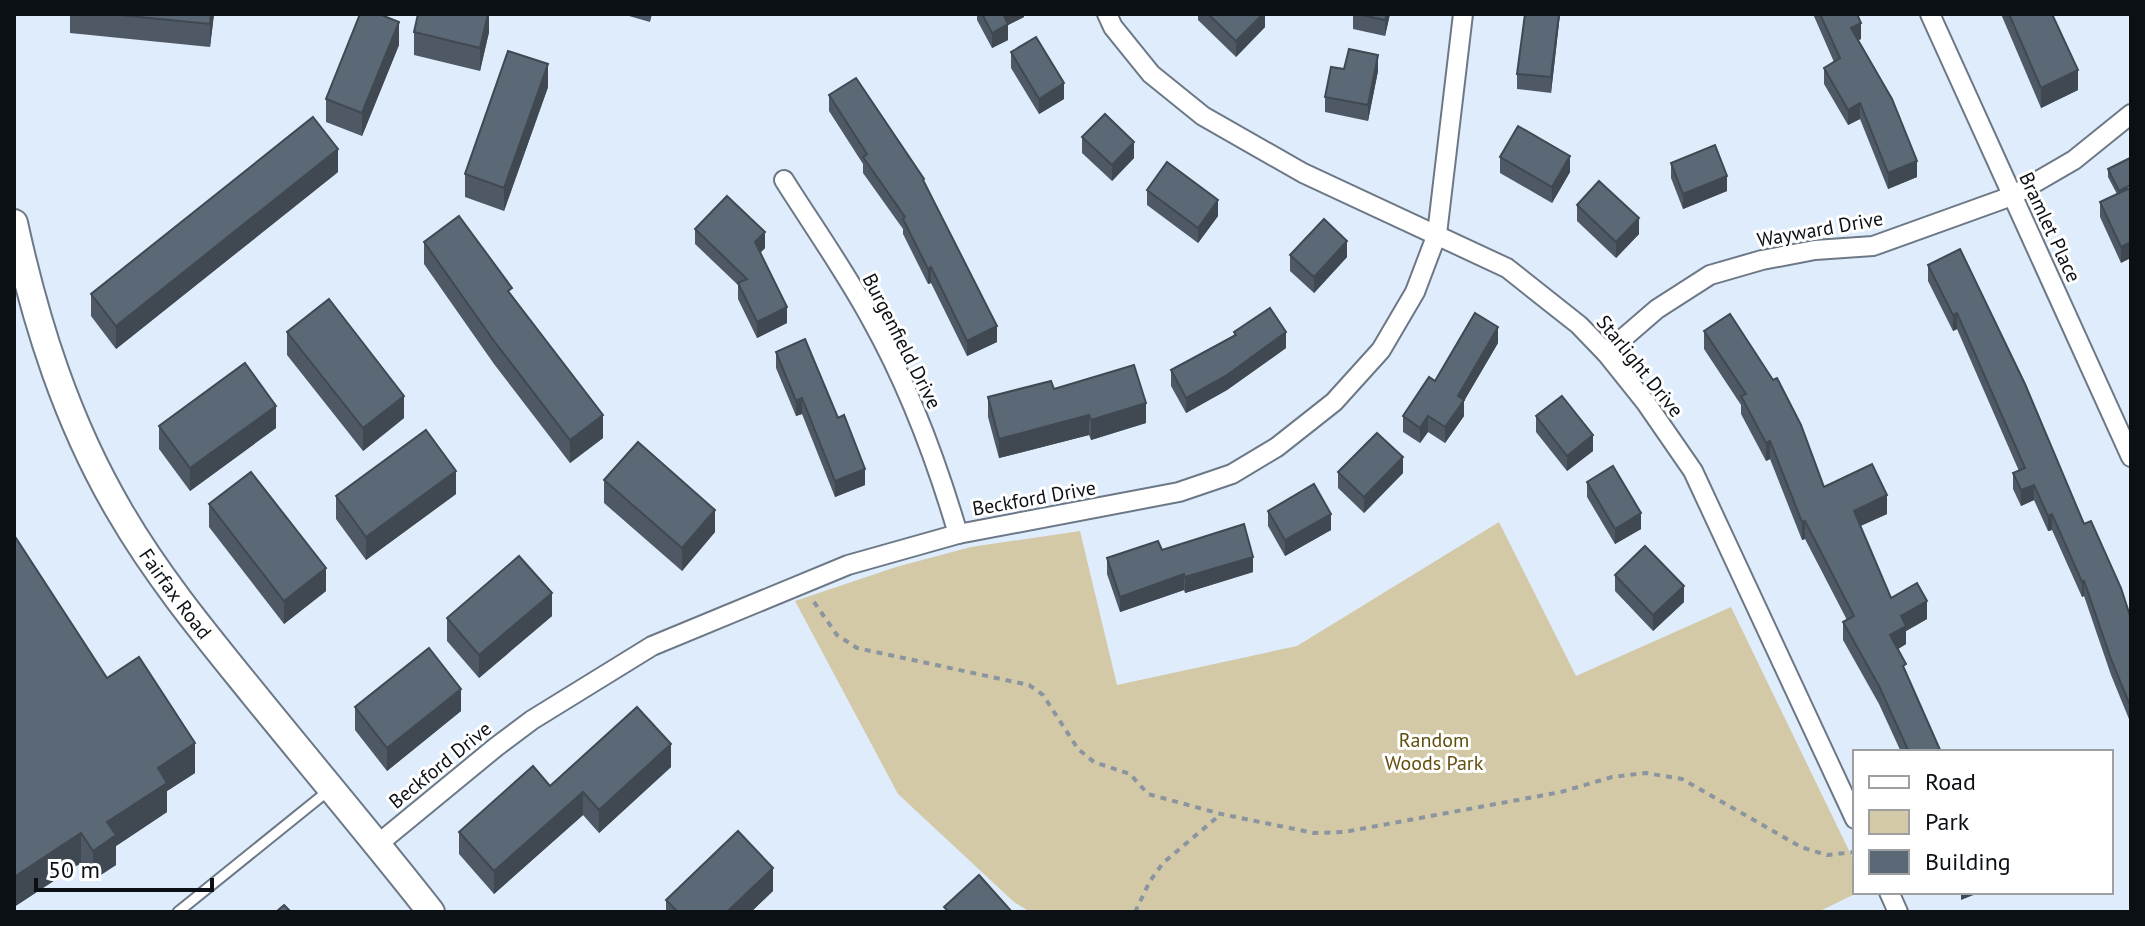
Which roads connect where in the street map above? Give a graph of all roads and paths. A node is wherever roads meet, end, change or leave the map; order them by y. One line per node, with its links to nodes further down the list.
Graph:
1 (1107, 14): 8 (street, Starlight Drive)
2 (1463, 14): 8 (street, Beckford Drive)
3 (1930, 14): 6 (street, Bramlet Place)
4 (2131, 114): 6 (street, Wayward Drive)
5 (784, 180): 11 (street, Burgenfield Drive)
6 (2012, 196): 9 (street, Wayward Drive); 10 (street, Bramlet Place)
7 (14, 223): 13 (street, Fairfax Road)
8 (1437, 234): 9 (street, Starlight Drive); 11 (street, Beckford Drive)
9 (1606, 353): 15 (street, Starlight Drive)
10 (2131, 457)
11 (958, 534): 12 (street, Beckford Drive)
12 (802, 583): 14 (path); 16 (street, Beckford Drive)
13 (330, 789): 16 (street, Fairfax Road); 18 (lane)
14 (1221, 814): 17 (path); 20 (path)
15 (1853, 815)
16 (378, 844): 19 (street, Fairfax Road)
17 (1853, 852)
18 (178, 912)
19 (431, 912)
20 (1135, 912)

